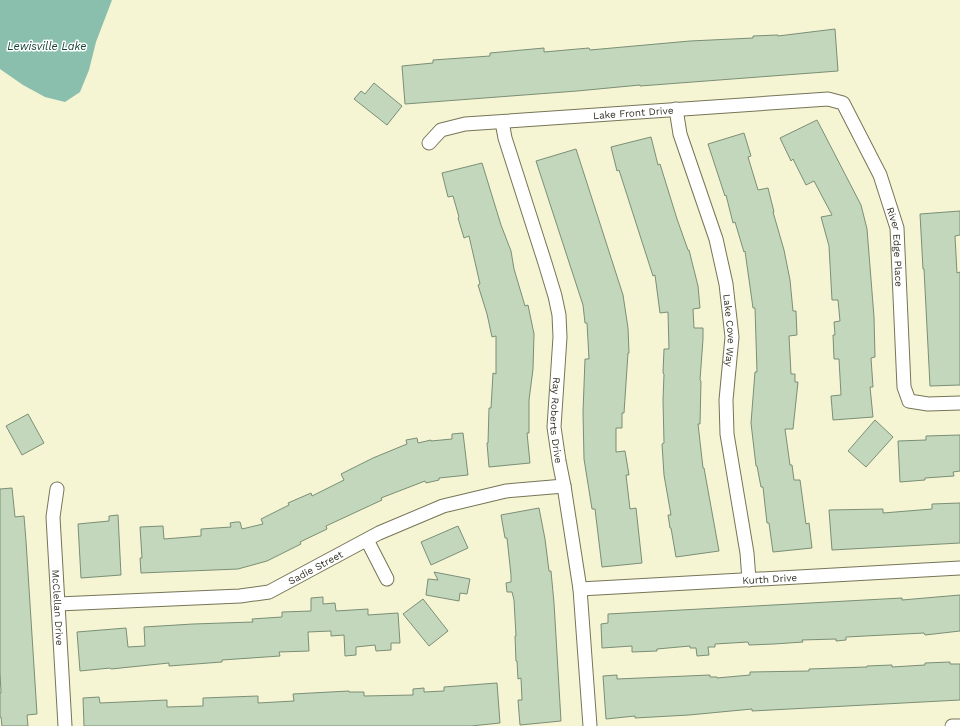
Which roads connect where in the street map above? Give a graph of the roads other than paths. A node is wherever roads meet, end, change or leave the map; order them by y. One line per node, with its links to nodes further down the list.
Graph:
1 (843, 104): 2 (street, Lake Front Drive); 5 (street, River Edge Place)
2 (676, 109): 3 (street, Lake Front Drive); 11 (street, Lake Cove Way)
3 (502, 122): 4 (street, Lake Front Drive); 6 (street, Ray Roberts Drive)
4 (429, 143)
5 (960, 403)
6 (564, 486): 8 (street, Sadie Street); 12 (street, Ray Roberts Drive)
7 (57, 489): 13 (street, McClellan Drive)
8 (367, 540): 10 (street); 13 (street, Sadie Street)
9 (960, 568): 11 (street, Kurth Drive)
10 (387, 579)
11 (749, 580): 12 (street, Kurth Drive)
12 (580, 589): 15 (street, Ray Roberts Drive)
13 (58, 604): 14 (street, McClellan Drive)
14 (65, 726)
15 (590, 726)
16 (952, 726): 17 (street)
17 (960, 726)

